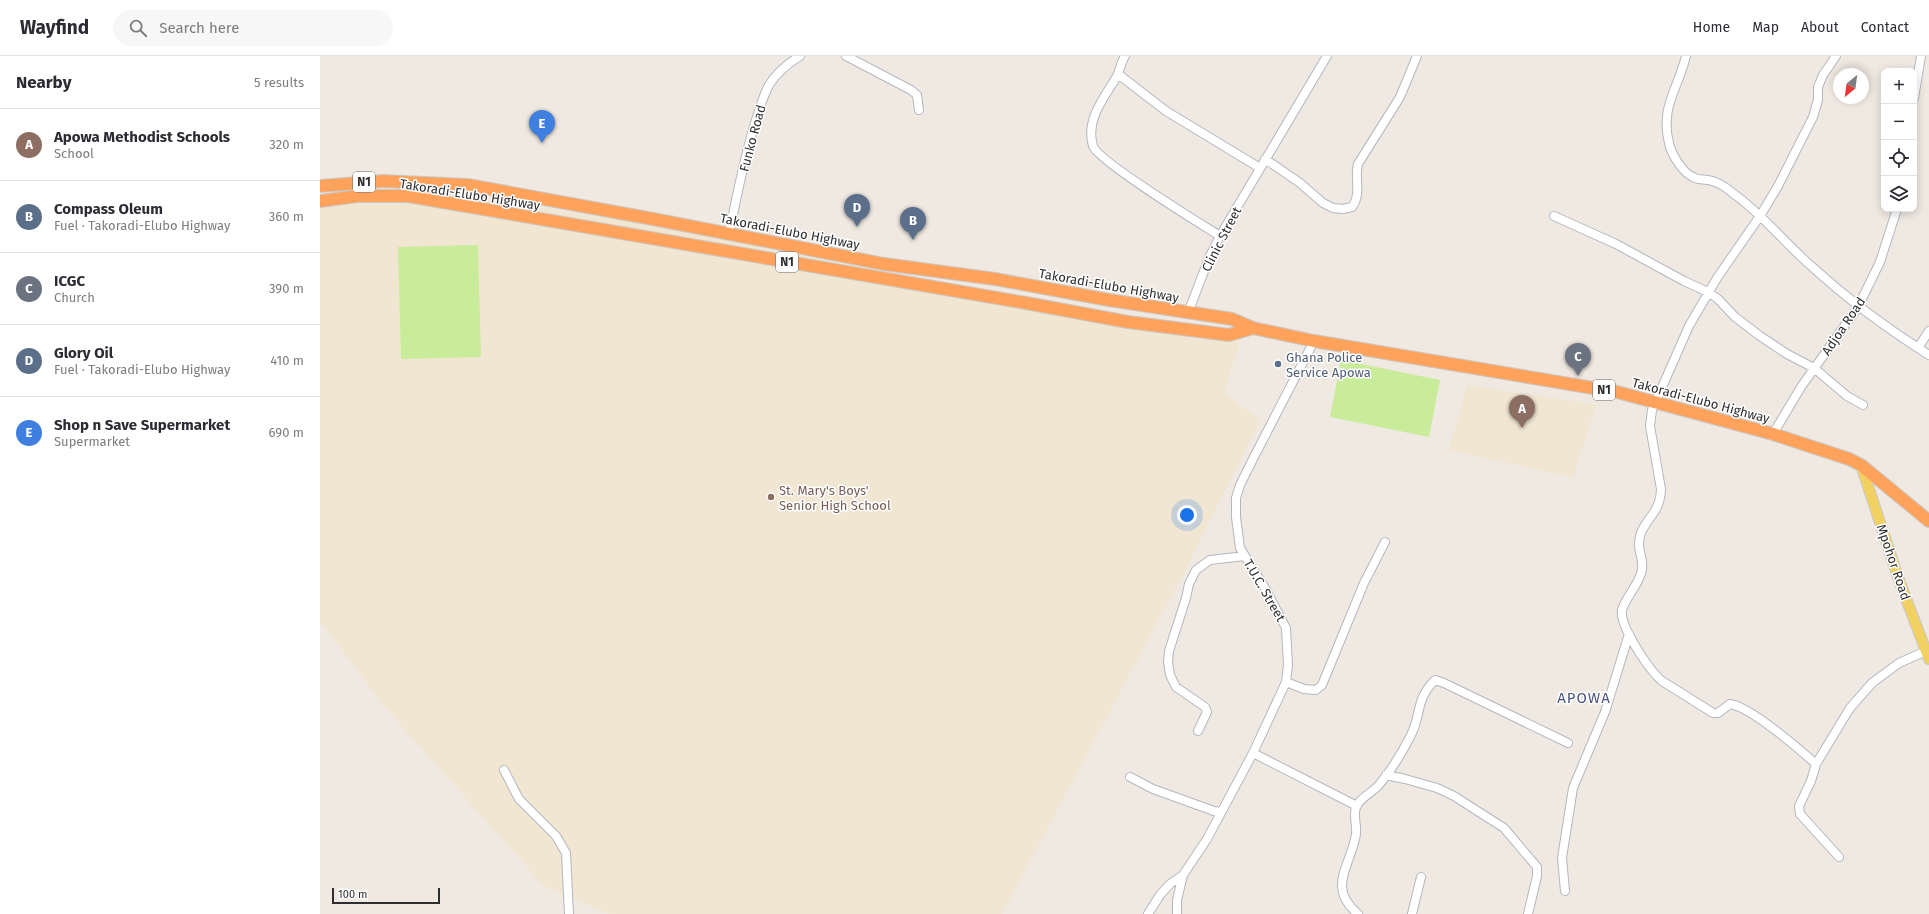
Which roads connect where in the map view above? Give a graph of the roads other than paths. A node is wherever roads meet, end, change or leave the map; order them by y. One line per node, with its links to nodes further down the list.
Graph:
1 (800, 56): 19 (street, Funko Road)
2 (846, 56): 11 (street)
3 (1124, 56): 10 (street)
4 (1327, 56): 12 (street, Clinic Street)
5 (1417, 56): 12 (street)
6 (1686, 56): 18 (street)
7 (1836, 56): 18 (street)
8 (1919, 57): 9 (street)
9 (1917, 73)
10 (1118, 74): 13 (street); 20 (street)
11 (919, 110)
12 (1265, 160): 13 (street, Clinic Street)
13 (1260, 168): 20 (street, Clinic Street)
14 (320, 186): 19 (highway, Takoradi-Elubo Highway / N1)
15 (320, 201): 24 (highway, Takoradi-Elubo Highway / N1)
16 (1896, 212): 22 (street, Adjoa Road)
17 (1554, 216): 21 (street)
18 (1760, 216): 21 (street); 22 (street)
19 (729, 234): 23 (highway, Takoradi-Elubo Highway / N1)
20 (1220, 236): 23 (street, Clinic Street)
21 (1708, 292): 29 (street); 30 (street)
22 (1858, 307): 27 (street); 29 (street, Adjoa Road)
23 (1188, 313): 24 (highway, Takoradi-Elubo Highway / N1)
24 (1253, 328): 26 (highway, Takoradi-Elubo Highway / N1)
25 (1929, 331): 27 (street)
26 (1314, 341): 30 (highway, Takoradi-Elubo Highway / N1); 36 (street, T.U.C. Street)
27 (1918, 348): 28 (street)
28 (1929, 355)
29 (1814, 368): 31 (street); 32 (street, Adjoa Road)
30 (1656, 402): 32 (highway, Takoradi-Elubo Highway / N1); 37 (street)
31 (1863, 405)
32 (1773, 434): 33 (highway, Takoradi-Elubo Highway / N1)
33 (1861, 465): 34 (highway, Takoradi-Elubo Highway / N1); 38 (main road, Mpohor Road)
34 (1929, 521)
35 (1385, 542): 39 (street)
36 (1245, 556): 39 (street, T.U.C. Street); 40 (street)
37 (1629, 634): 43 (street); 52 (street)
38 (1928, 655): 43 (street)
39 (1286, 682): 42 (street, T.U.C. Street)
40 (1198, 731)
41 (1568, 743): 45 (street)
42 (1253, 753): 47 (street); 48 (street, T.U.C. Street)
43 (1816, 764): 49 (street)
44 (504, 770): 53 (street)
45 (1386, 775): 47 (street); 58 (street)
46 (1130, 777): 48 (street)
47 (1356, 806): 56 (street)
48 (1222, 812): 50 (street, T.U.C. Street)
49 (1839, 857)
50 (1183, 875): 54 (street, T.U.C. Street); 55 (street)
51 (1421, 877): 57 (street)
52 (1565, 891)
53 (569, 914)
54 (1148, 914)
55 (1177, 914)
56 (1358, 914)
57 (1412, 914)
58 (1528, 914)

